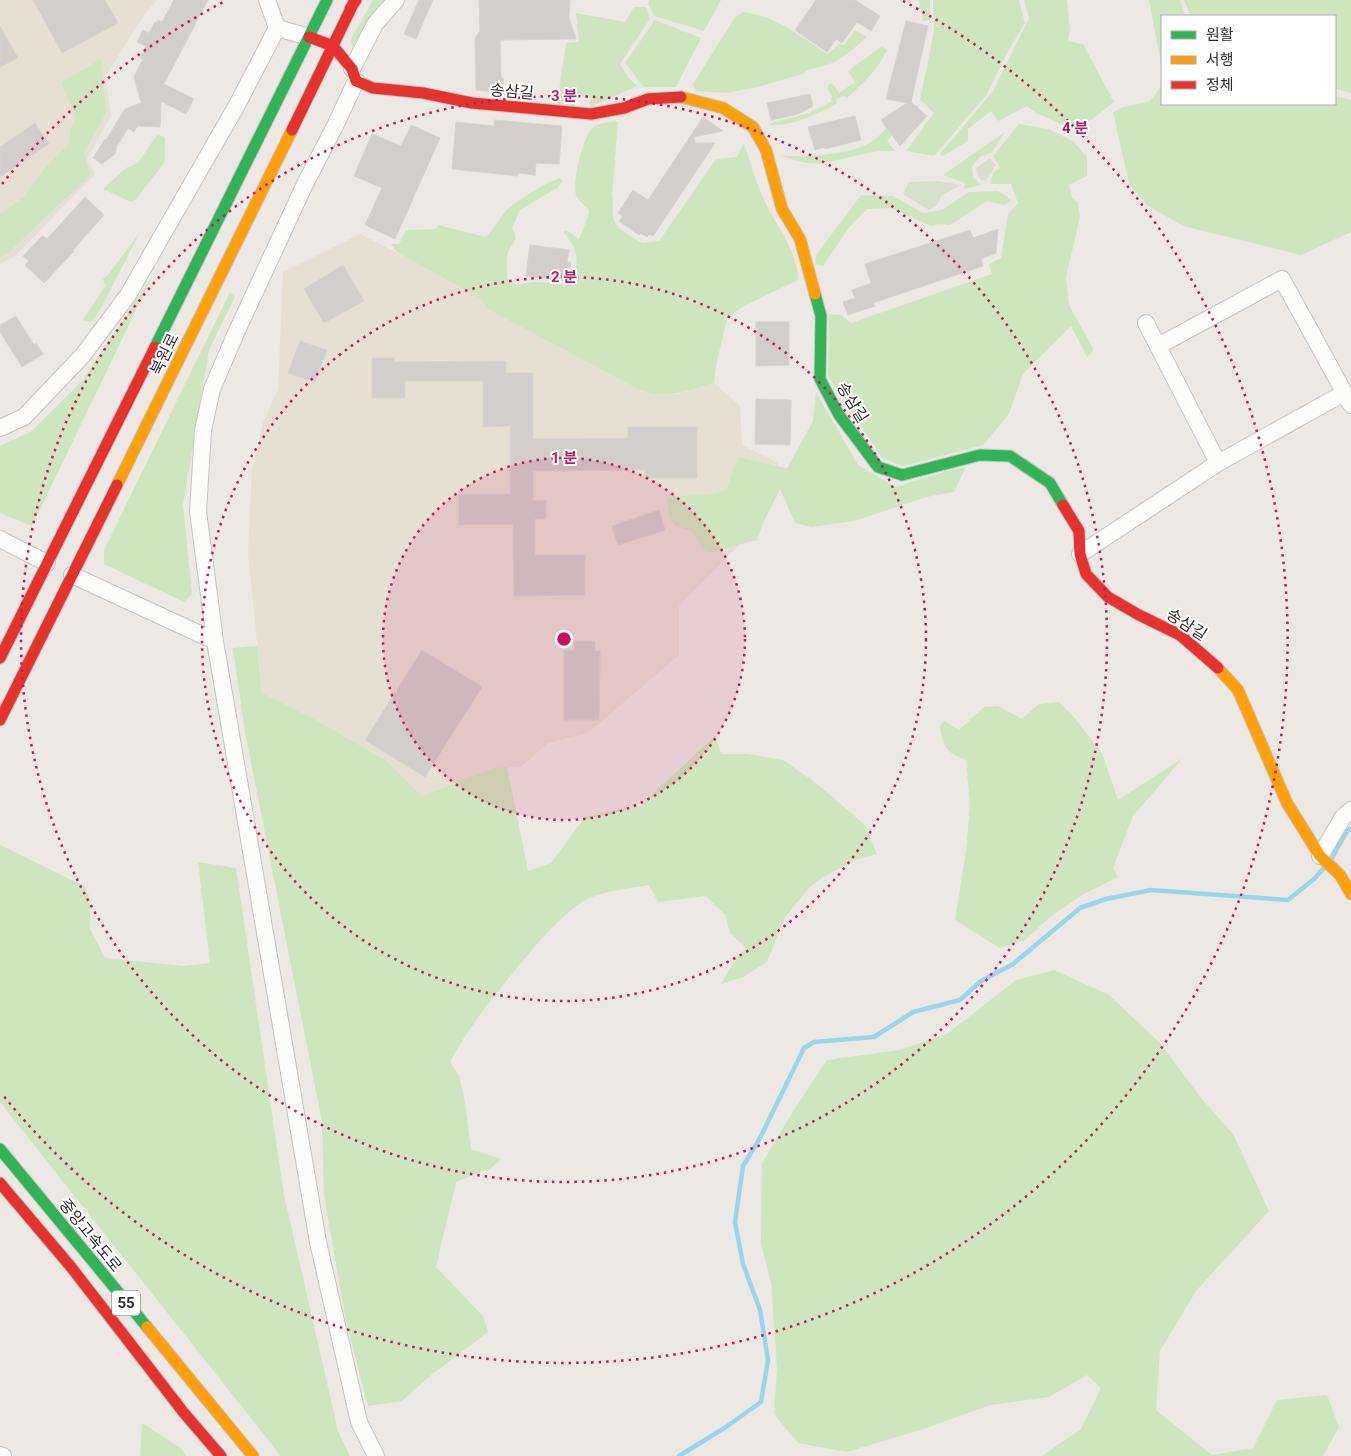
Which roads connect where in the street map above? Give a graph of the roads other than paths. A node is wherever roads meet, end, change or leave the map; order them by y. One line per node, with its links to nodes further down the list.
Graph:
1 (267, 0): 5 (street)
2 (327, 0): 6 (main road, 북원로)
3 (396, 0): 8 (street)
4 (354, 3): 7 (main road, 북원로)
5 (277, 28): 6 (street); 12 (street)
6 (309, 37): 7 (main road); 16 (main road, 북원로)
7 (333, 46): 8 (main road); 16 (main road, 북원로)
8 (354, 75): 15 (main road, 송삼길); 17 (street)
9 (1146, 324): 10 (street)
10 (1158, 346): 11 (street); 13 (street)
11 (1347, 399): 13 (street)
12 (0, 428)
13 (1218, 463): 15 (street)
14 (0, 539): 16 (street)
15 (1080, 554): 21 (main road, 송삼길)
16 (60, 569): 17 (street); 18 (main road, 북원로); 19 (main road, 북원로)
17 (215, 641): 27 (street)
18 (0, 658)
19 (0, 720)
20 (1351, 810): 21 (street)
21 (1321, 856): 22 (main road, 송삼길)
22 (1351, 894)
23 (0, 1150): 26 (main road, 중앙고속도로 / 55)
24 (0, 1183): 25 (main road, 55)
25 (221, 1456)
26 (253, 1456)
27 (376, 1456)

